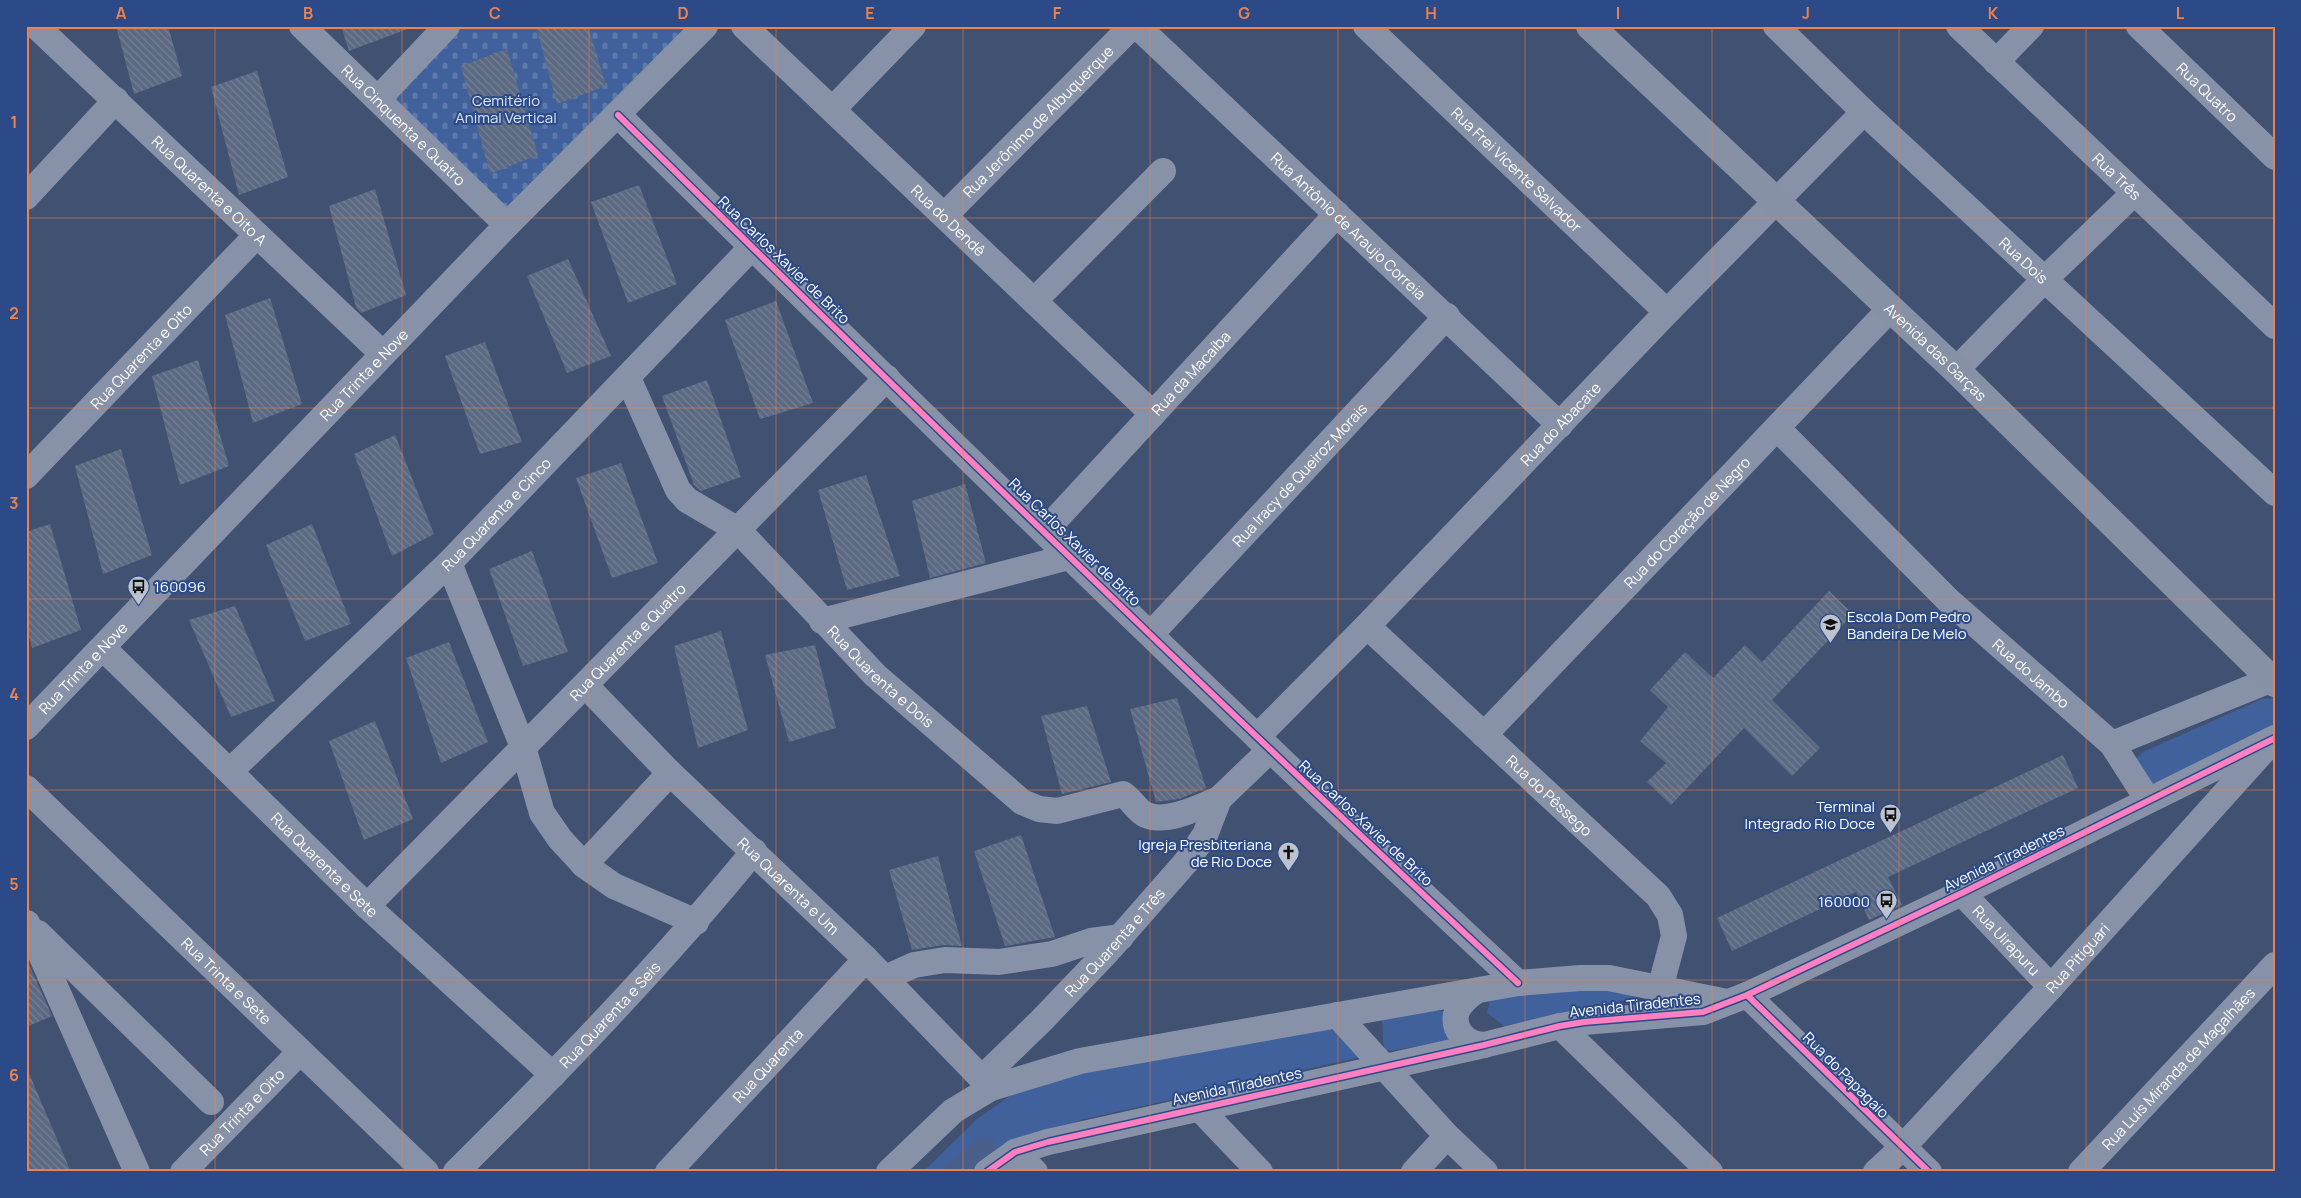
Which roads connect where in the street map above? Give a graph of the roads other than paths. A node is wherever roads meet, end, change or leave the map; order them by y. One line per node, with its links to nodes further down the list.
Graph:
1 (36, 26): 17 (street, Rua Quarenta e Oito A)
2 (302, 26): 16 (street, Rua Cinquenta e Quatro)
3 (447, 26): 16 (street)
4 (705, 26): 20 (street, Rua Trinta e Nove)
5 (744, 26): 18 (street, Rua do Dendê)
6 (913, 26): 18 (street)
7 (1132, 26): 27 (street, Rua Jerônimo de Albuquerque)
8 (1137, 26): 26 (street, Rua Antônio de Araujo Correia)
9 (1366, 26): 34 (street, Rua Frei Vicente Salvador)
10 (1590, 26): 25 (main road, Avenida das Garças)
11 (1959, 26): 15 (street, Rua Três)
12 (2032, 26): 15 (street)
13 (2139, 26): 21 (street, Rua Quatro)
14 (1780, 28): 19 (street, Rua Dois)
15 (1996, 62): 23 (street, Rua Três)
16 (378, 99): 28 (street, Rua Cinquenta e Quatro)
17 (116, 100): 24 (street); 29 (street, Rua Quarenta e Oito A)
18 (833, 108): 27 (street, Rua do Dendê)
19 (1864, 112): 25 (street, Rua do Abacate); 31 (street, Rua Dois)
20 (618, 115): 28 (street, Rua Trinta e Nove); 30 (street, Rua Carlos Xavier de Brito)
21 (2275, 157)
22 (1164, 171): 32 (street)
23 (2134, 193): 31 (street); 36 (street, Rua Três)
24 (26, 197)
25 (1775, 201): 33 (main road, Avenida das Garças); 34 (street, Rua do Abacate)
26 (1337, 214): 35 (street, Rua Antônio de Araujo Correia); 41 (street, Rua da Macaíba)
27 (944, 215): 32 (street, Rua do Dendê)
28 (507, 225): 37 (street, Rua Trinta e Nove)
29 (256, 235): 37 (street, Rua Quarenta e Oito A); 44 (street, Rua Quarenta e Oito)
30 (752, 248): 39 (street, Rua Quarenta e Cinco); 40 (street, Rua Carlos Xavier de Brito)
31 (2045, 278): 38 (street); 45 (street, Rua Dois)
32 (1034, 301): 41 (street, Rua do Dendê)
33 (1890, 309): 38 (main road, Avenida das Garças); 43 (street, Rua do Coração de Negro)
34 (1667, 312): 42 (street, Rua do Abacate)
35 (1446, 316): 42 (street, Rua Antônio de Araujo Correia); 52 (street, Rua Iracy de Queiroz Morais)
36 (2275, 326)
37 (383, 354): 53 (street, Rua Trinta e Nove)
38 (1956, 370): 54 (main road, Avenida das Garças)
39 (628, 378): 46 (street, Rua Quarenta e Dois); 49 (street, Rua Quarenta e Cinco)
40 (887, 378): 46 (street, Rua Quarenta e Quatro); 47 (street, Rua Carlos Xavier de Brito)
41 (1153, 414): 47 (street, Rua da Macaíba)
42 (1560, 425): 51 (street, Rua do Abacate)
43 (1778, 429): 57 (street, Rua do Coração de Negro); 60 (street, Rua do Jambo)
44 (26, 476)
45 (2275, 493)
46 (738, 530): 50 (street, Rua Quarenta e Dois); 55 (street, Rua Quarenta e Quatro)
47 (1045, 531): 48 (street, Rua Carlos Xavier de Brito)
48 (1069, 556): 50 (street); 52 (street, Rua Carlos Xavier de Brito)
49 (449, 563): 61 (street); 62 (street, Rua Quarenta e Cinco)
50 (822, 621): 65 (street, Rua Quarenta e Dois)
51 (1368, 626): 57 (street, Rua do Pêssego); 59 (street, Rua do Abacate)
52 (1151, 634): 59 (street, Rua Carlos Xavier de Brito)
53 (103, 648): 56 (street, Rua Trinta e Nove); 62 (street, Rua Quarenta e Sete)
54 (2274, 680): 60 (street)
55 (585, 685): 61 (street, Rua Quarenta e Quatro); 63 (street, Rua Quarenta e Um)
56 (26, 727)
57 (1484, 735): 79 (street, Rua do Pêssego)
58 (2274, 739): 66 (street, Avenida Tiradentes); 78 (street, Rua Pitiguari)
59 (1264, 744): 65 (street, Rua Quarenta e Três); 77 (street, Rua Carlos Xavier de Brito)
60 (2112, 744): 66 (street, Rua do Jambo)
61 (523, 747): 68 (street); 70 (street, Rua Quarenta e Quatro)
62 (230, 771): 70 (street, Rua Quarenta e Sete)
63 (670, 773): 67 (street, Rua Quarenta e Um); 68 (street)
64 (26, 788): 85 (street, Rua Trinta e Sete)
65 (1218, 799): 73 (street, Rua Quarenta e Três)
66 (2148, 800): 69 (street, Avenida Tiradentes)
67 (754, 851): 72 (street, Rua Quarenta e Seis); 74 (street, Rua Quarenta e Um)
68 (584, 865): 72 (street)
69 (1962, 893): 78 (street, Rua Uirapuru); 81 (street, Avenida Tiradentes)
70 (367, 906): 87 (street, Rua Quarenta e Sete)
71 (27, 922): 89 (street); 94 (street)
72 (696, 922): 87 (street, Rua Quarenta e Seis)
73 (1121, 937): 76 (street); 88 (street, Rua Quarenta e Três)
74 (866, 958): 76 (street, Rua Quarenta e Um); 98 (street, Rua Quarenta)
75 (2275, 964): 108 (street, Rua Luís Miranda de Magalhães)
76 (885, 978): 88 (street, Rua Quarenta e Um)
77 (1518, 983): 79 (street, Avenida Tiradentes); 80 (street, Avenida Tiradentes)
78 (2051, 987): 92 (street, Rua Pitiguari)
79 (1660, 989): 81 (street, Avenida Tiradentes); 83 (street)
80 (1476, 991): 82 (street, Avenida Tiradentes); 84 (street)
81 (1737, 999): 83 (street, Avenida Tiradentes); 92 (street, Rua do Papagaio)
82 (1337, 1015): 86 (street); 88 (street, Avenida Tiradentes)
83 (1572, 1024): 84 (street, Avenida Tiradentes); 105 (street)
84 (1484, 1045): 86 (street, Avenida Tiradentes)
85 (300, 1052): 95 (street, Rua Trinta e Oito); 96 (street, Rua Trinta e Sete)
86 (1386, 1066): 90 (street, Avenida Tiradentes); 91 (street)
87 (554, 1075): 97 (street, Rua Quarenta e Seis)
88 (987, 1083): 99 (street, Avenida Tiradentes)
89 (211, 1102)
90 (1198, 1107): 93 (street, Avenida Tiradentes); 102 (street)
91 (1447, 1136): 103 (street); 104 (street)
92 (1902, 1148): 106 (street, Rua Pitiguari); 107 (street, Rua do Papagaio)
93 (1015, 1152): 100 (street, Avenida Tiradentes); 101 (street)
94 (136, 1172)
95 (183, 1172)
96 (426, 1172)
97 (456, 1172)
98 (668, 1172)
99 (889, 1172)
100 (987, 1172)
101 (1036, 1172)
102 (1260, 1172)
103 (1414, 1172)
104 (1485, 1172)
105 (1710, 1172)
106 (1876, 1172)
107 (1929, 1172)
108 (2081, 1172)

